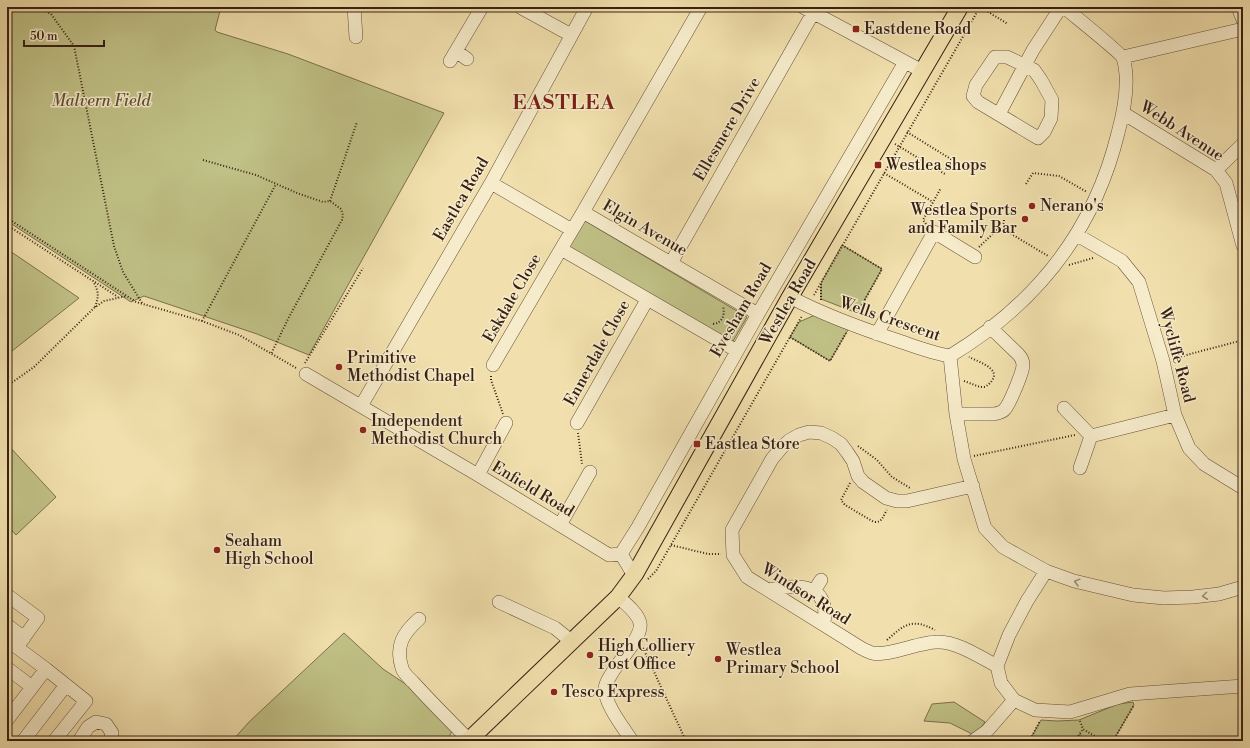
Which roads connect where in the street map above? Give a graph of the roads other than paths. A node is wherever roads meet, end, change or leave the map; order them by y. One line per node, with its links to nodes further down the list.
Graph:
1 (354, 7): 14 (street)
2 (482, 7): 16 (street)
3 (520, 7): 13 (street)
4 (587, 7): 13 (street, Eastlea Road)
5 (702, 7): 25 (street)
6 (960, 7): 19 (main road, Westlea Road)
7 (1061, 7): 18 (street)
8 (1064, 7): 15 (street)
9 (1238, 7): 11 (street)
10 (808, 10): 17 (street); 31 (street, Ellesmere Drive)
11 (1243, 20)
12 (1243, 29): 15 (street)
13 (571, 36): 24 (street, Eastlea Road)
14 (356, 37)
15 (1123, 57): 20 (street, Wells Crescent)
16 (467, 58)
17 (905, 62): 19 (street); 34 (street, Evesham Road)
18 (1025, 66): 21 (street); 21 (street); 21 (street)
19 (922, 71): 32 (main road, Westlea Road)
20 (1123, 113): 23 (street, Webb Avenue); 27 (street, Wells Crescent)
21 (999, 114)
22 (1243, 144): 23 (street)
23 (1216, 170): 28 (street, Webb Avenue)
24 (491, 183): 26 (street); 41 (street, Eastlea Road)
25 (583, 212): 26 (street, Elgin Avenue); 31 (street, Elgin Avenue)
26 (572, 230): 29 (street, Elgin Avenue)
27 (1077, 235): 35 (street, Wells Crescent); 44 (street, Wycliffe Road)
28 (1243, 246)
29 (561, 249): 33 (street); 39 (street, Eskdale Close)
30 (973, 256): 36 (street)
31 (671, 262): 34 (street, Elgin Avenue)
32 (790, 297): 36 (street, Wells Crescent); 54 (main road, Westlea Road)
33 (647, 300): 37 (street); 46 (street, Ennerdale Close)
34 (758, 314): 37 (street, Evesham Road)
35 (990, 327): 38 (street, Wells Crescent); 43 (street)
36 (877, 334): 38 (street, Wells Crescent)
37 (737, 351): 51 (street, Evesham Road)
38 (950, 356): 43 (street)
39 (493, 365)
40 (303, 372): 41 (street, Enfield Road)
41 (361, 406): 49 (street, Enfield Road)
42 (1064, 408): 47 (street)
43 (956, 414): 52 (street)
44 (1175, 415): 47 (street); 53 (street, Wycliffe Road)
45 (506, 423): 49 (street)
46 (577, 423)
47 (1091, 436): 48 (street)
48 (1080, 468)
49 (478, 475): 55 (street, Enfield Road)
50 (588, 475): 55 (street)
51 (662, 483): 54 (street); 56 (street, Evesham Road)
52 (973, 486): 57 (street); 61 (street, Windsor Road)
53 (1243, 488)
54 (680, 493): 58 (main road, Westlea Road)
55 (560, 525): 56 (street, Enfield Road)
56 (621, 554): 58 (street)
57 (1046, 571): 60 (street, one-way to 57); 71 (street)
58 (640, 578): 64 (main road, Westlea Road)
59 (821, 580): 62 (street)
60 (1243, 587)
61 (768, 590): 62 (street); 68 (street, Windsor Road)
62 (814, 591): 68 (street)
63 (7, 595): 69 (street)
64 (618, 597): 70 (main road, Westlea Road); 85 (street)
65 (498, 602): 70 (street)
66 (419, 619): 84 (street)
67 (7, 625): 69 (street)
68 (824, 625): 71 (street, Windsor Road)
69 (16, 641): 73 (street)
70 (572, 641): 84 (main road, Westlea Road)
71 (997, 666): 77 (street)
72 (7, 668): 76 (street)
73 (46, 669): 74 (street); 76 (street)
74 (66, 686): 80 (street); 81 (street)
75 (1243, 686): 77 (street)
76 (32, 687): 78 (street)
77 (1014, 700): 79 (street)
78 (7, 720)
79 (980, 739)
80 (23, 741)
81 (54, 741)
82 (79, 741): 83 (street)
83 (110, 741)
84 (469, 741)
85 (632, 741)

